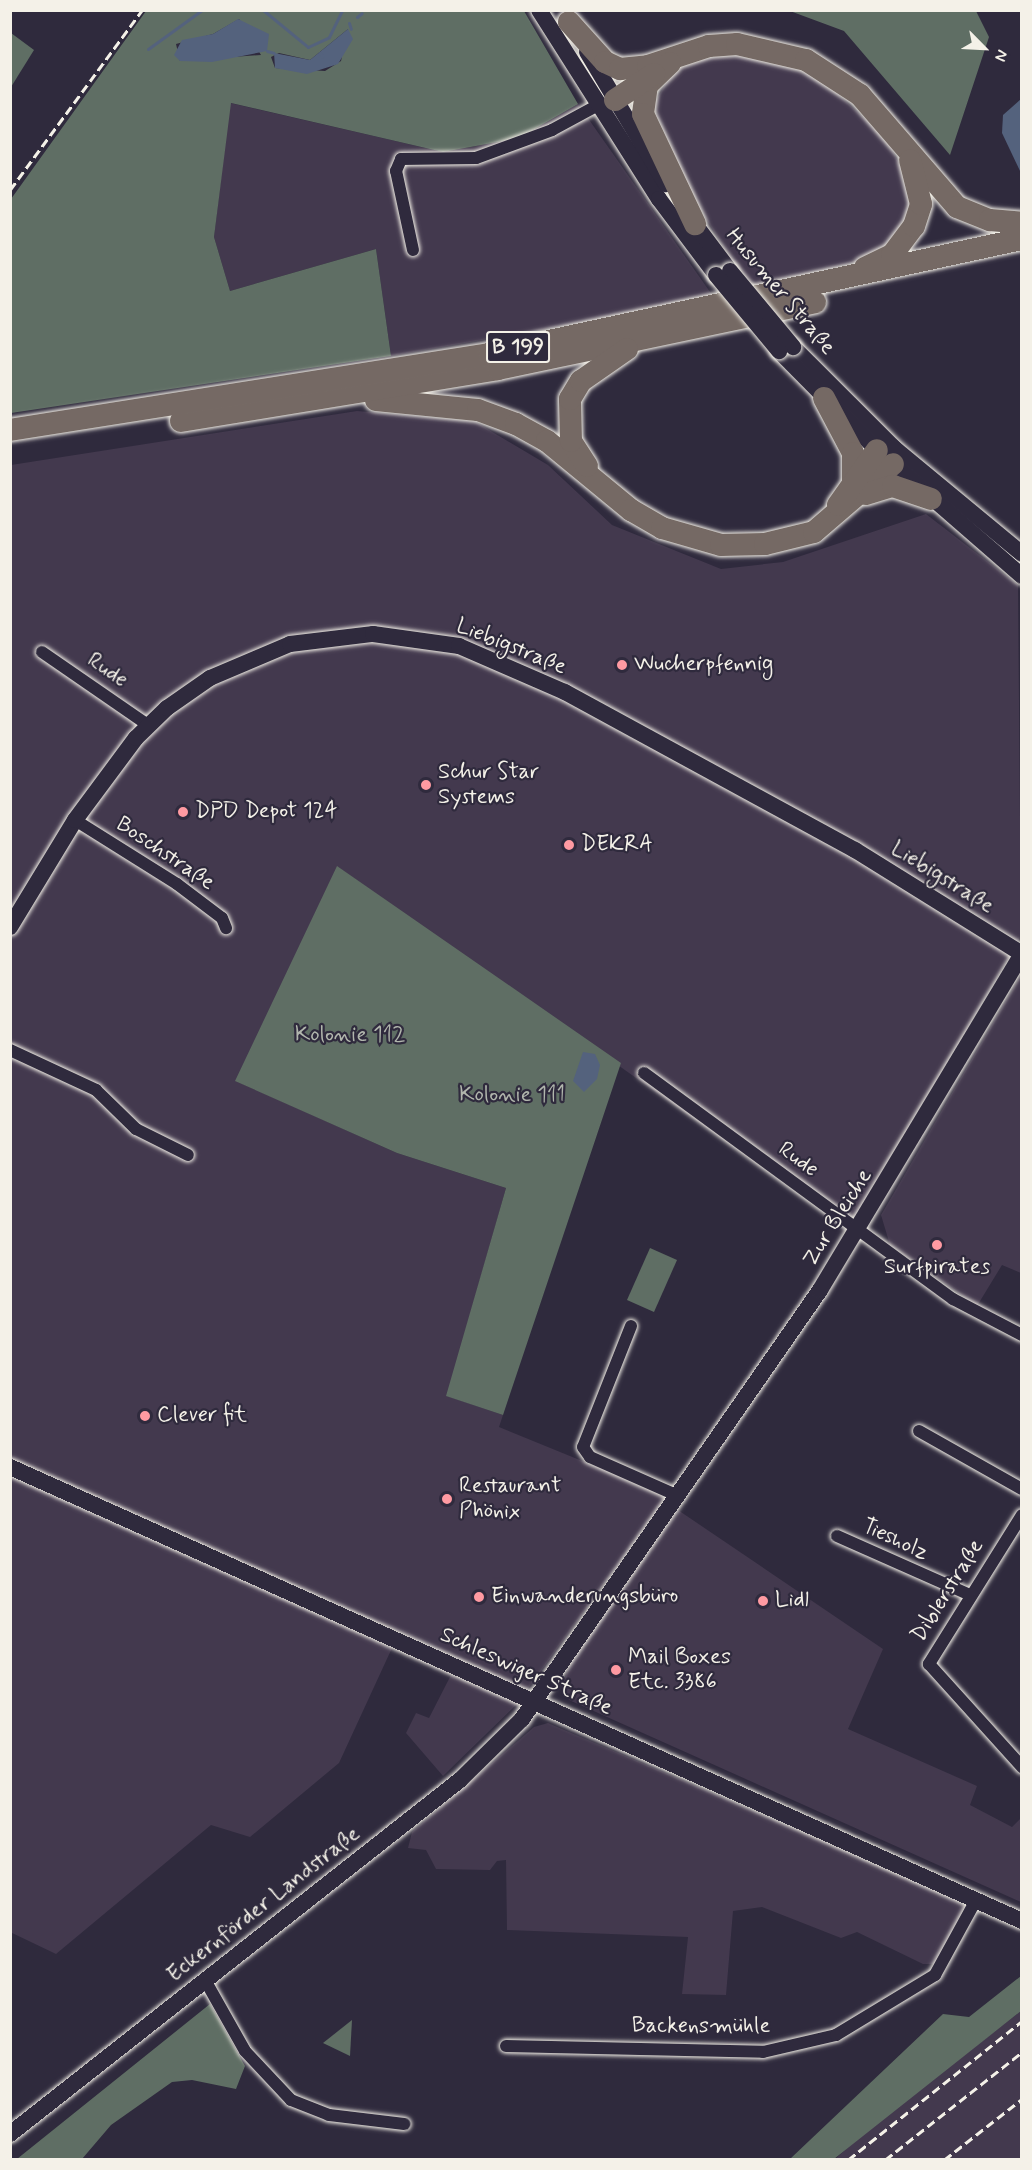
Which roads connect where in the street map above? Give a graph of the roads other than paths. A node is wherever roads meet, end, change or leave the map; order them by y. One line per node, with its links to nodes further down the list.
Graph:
1 (540, 10): 4 (street, Husumer Straße)
2 (565, 16): 3 (highway); 4 (street, Husumer Straße)
3 (651, 70): 4 (highway); 5 (highway); 7 (highway)
4 (608, 98): 7 (street, Husumer Straße); 9 (street); 11 (street, Husumer Straße)
5 (899, 137): 6 (highway); 12 (highway)
6 (1022, 223)
7 (695, 224): 11 (street, Husumer Straße)
8 (1022, 239): 12 (highway, B 199)
9 (413, 250)
10 (1022, 255): 13 (highway, B 199)
11 (723, 273): 14 (street, Husumer Straße, bridge)
12 (835, 283): 17 (highway, B 199)
13 (648, 339): 16 (highway, B 199); 21 (highway)
14 (786, 349): 15 (street, Husumer Straße); 19 (street, Husumer Straße)
15 (824, 398): 19 (street, Husumer Straße); 20 (highway)
16 (330, 399): 18 (highway, B 199); 21 (highway)
17 (10, 430)
18 (10, 444)
19 (888, 455): 20 (highway); 22 (street, Husumer Straße); 23 (street, Husumer Straße)
20 (857, 490): 21 (highway); 22 (highway)
21 (610, 492)
22 (931, 498): 24 (street, Husumer Straße)
23 (1022, 554)
24 (1022, 576)
25 (42, 652): 26 (street, Rude)
26 (148, 724): 27 (street, Liebigstraße); 30 (street, Liebigstraße)
27 (75, 820): 28 (street, Liebigstraße); 29 (street, Boschstraße)
28 (10, 927)
29 (226, 928)
30 (1022, 954): 34 (street, Zur Bleiche)
31 (10, 1050): 33 (street)
32 (644, 1073): 34 (street, Rude)
33 (188, 1155)
34 (859, 1230): 36 (street, Rude); 40 (street, Zur Bleiche)
35 (631, 1326): 40 (street)
36 (1022, 1335)
37 (919, 1431): 39 (street)
38 (10, 1467): 44 (street, Schleswiger Straße)
39 (1022, 1489)
40 (676, 1495): 44 (street, Zur Bleiche)
41 (1022, 1515): 43 (street, Diblerstraße)
42 (837, 1536): 43 (street, Tiesholz)
43 (968, 1594): 45 (street, Diblerstraße)
44 (536, 1701): 46 (street, Schleswiger Straße); 48 (street, Eckernförder Landstraße)
45 (1022, 1767)
46 (976, 1900): 47 (street, Schleswiger Straße); 49 (street, Backensmühle)
47 (1022, 1921)
48 (205, 1980): 50 (street); 51 (street, Eckernförder Landstraße)
49 (506, 2046)
50 (404, 2124)
51 (10, 2134)

